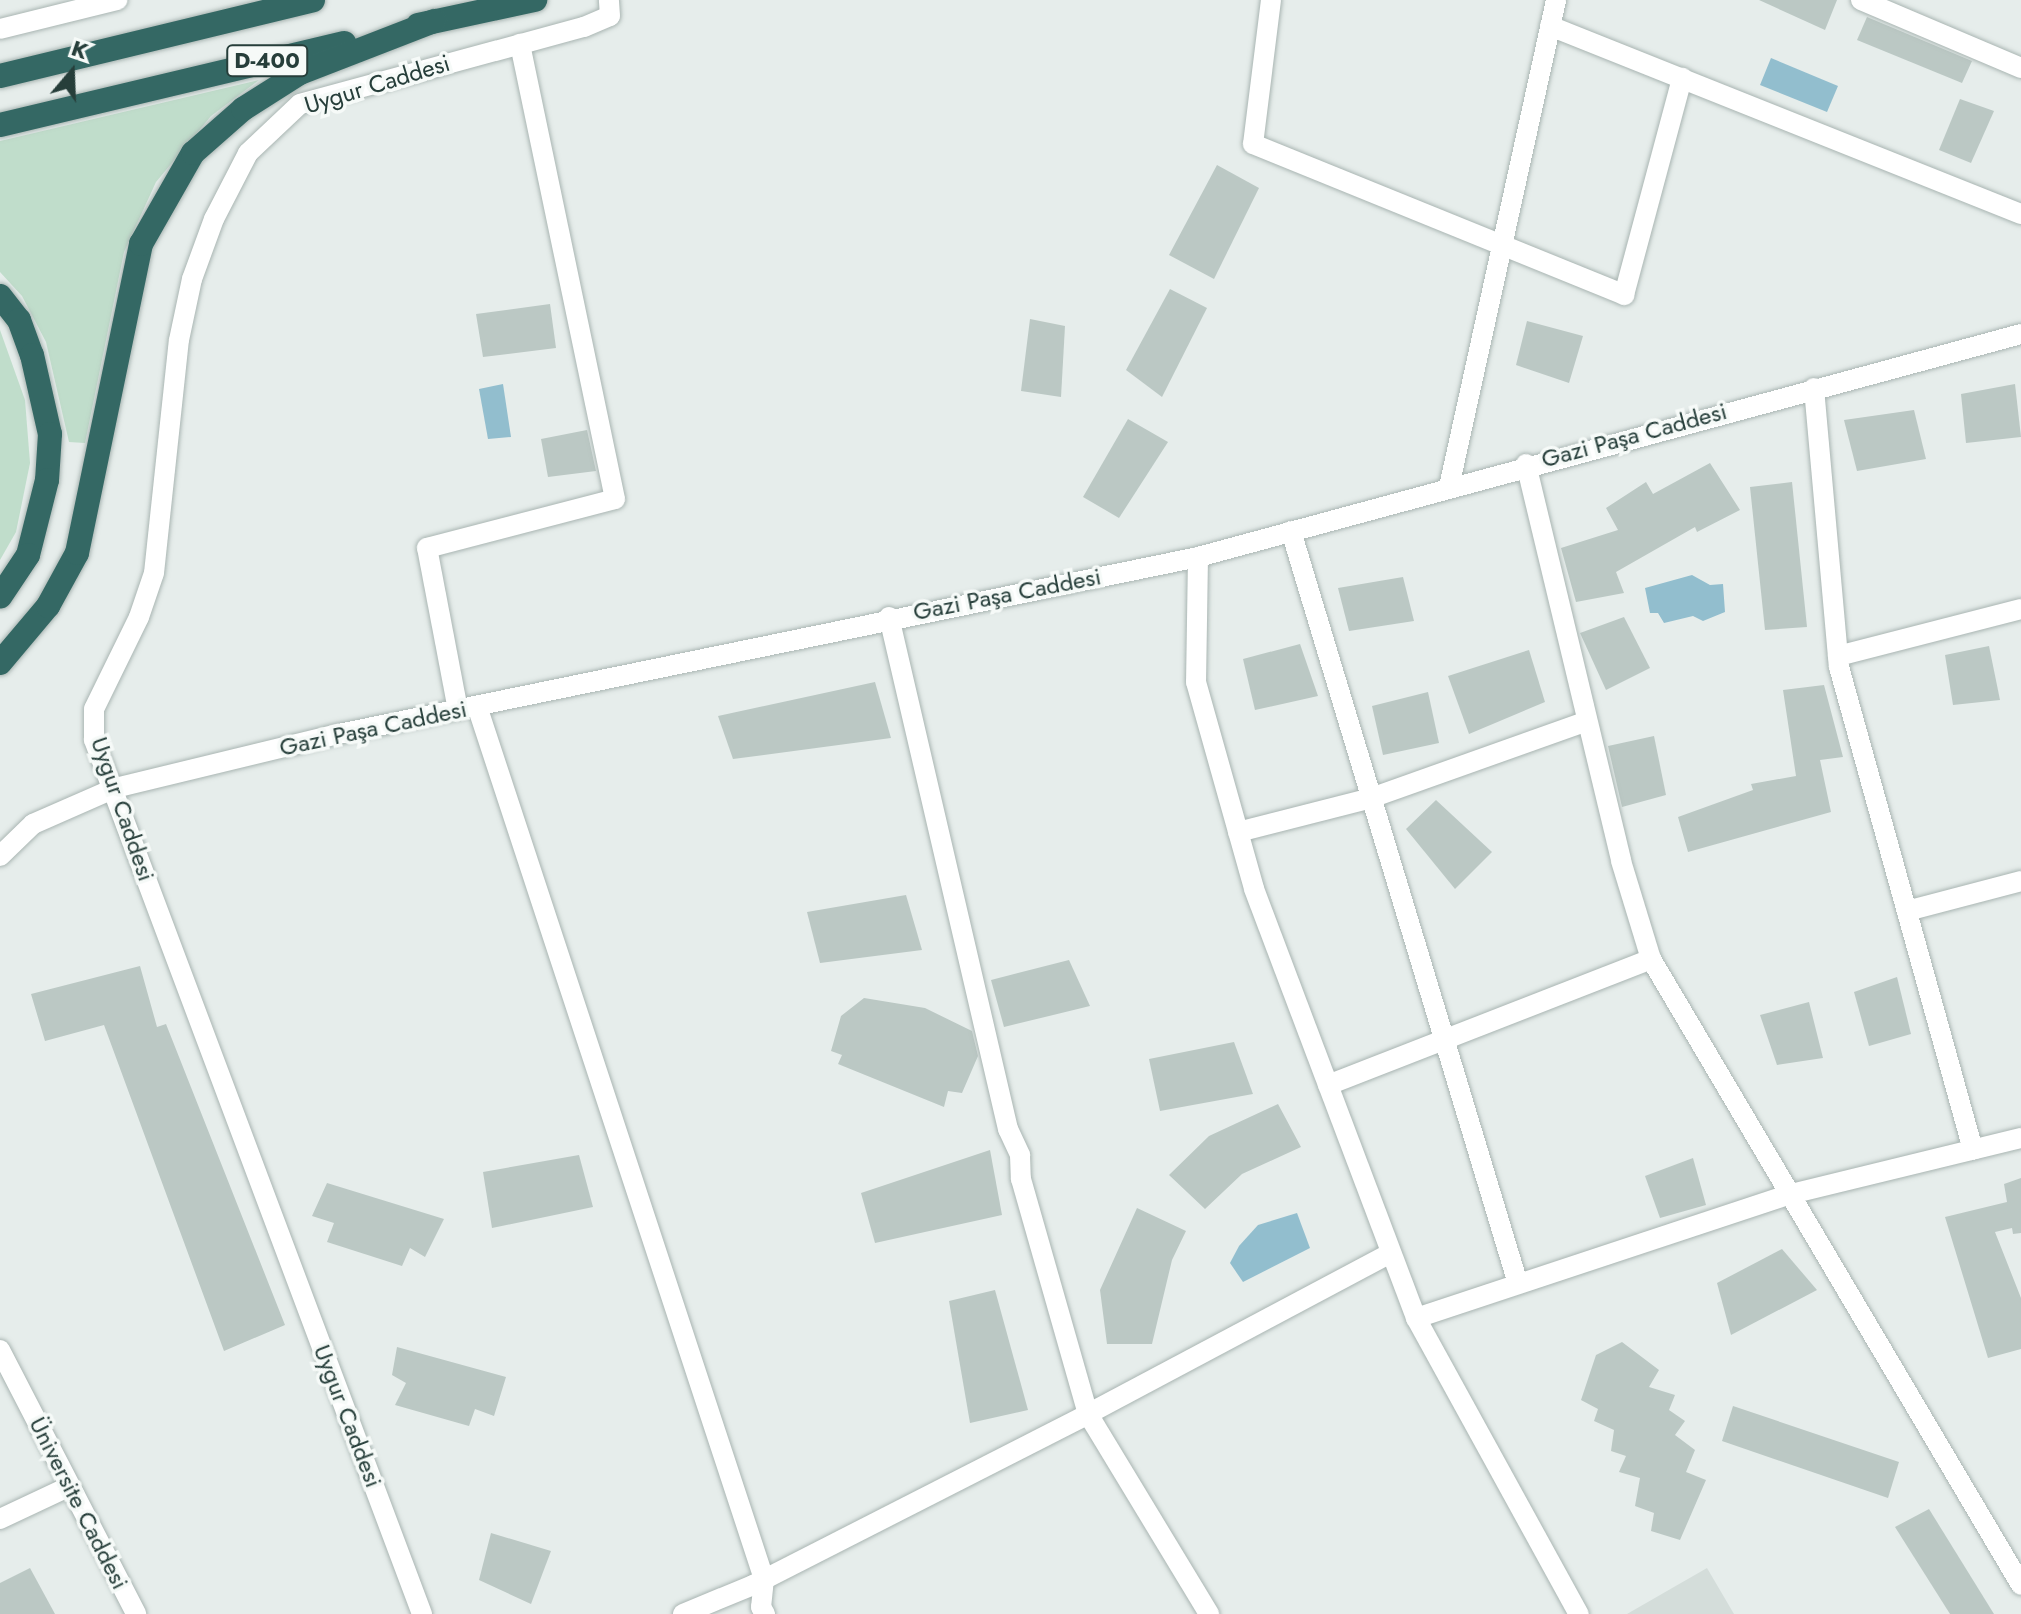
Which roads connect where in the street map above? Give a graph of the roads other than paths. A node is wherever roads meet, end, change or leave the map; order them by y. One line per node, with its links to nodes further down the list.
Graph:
1 (117, 0): 12 (street)
2 (304, 0): 14 (highway)
3 (313, 0): 16 (highway, D-400)
4 (535, 0): 10 (highway, D-400)
5 (609, 0): 13 (street, Uygur Caddesi)
6 (1271, 0): 20 (street)
7 (1545, 0): 8 (street)
8 (1556, 0): 11 (street)
9 (1861, 0): 15 (street)
10 (434, 21): 18 (highway, D-400); 32 (highway)
11 (1550, 26): 17 (street); 20 (street)
12 (0, 29)
13 (520, 44): 33 (street); 35 (street, Uygur Caddesi)
14 (0, 62)
15 (2021, 68)
16 (0, 76)
17 (1682, 78): 19 (street); 20 (street)
18 (0, 125)
19 (2021, 214)
20 (1502, 246): 25 (street)
21 (0, 296): 28 (highway)
22 (2021, 334): 23 (street, Gazi Paşa Caddesi)
23 (1814, 388): 24 (street, Gazi Paşa Caddesi); 31 (street)
24 (1526, 464): 25 (street, Gazi Paşa Caddesi); 34 (street)
25 (1449, 487): 26 (street, Gazi Paşa Caddesi)
26 (1291, 531): 27 (street, Gazi Paşa Caddesi); 36 (street)
27 (1198, 557): 30 (street, Gazi Paşa Caddesi); 37 (street)
28 (0, 597)
29 (2021, 609): 31 (street)
30 (889, 617): 33 (street, Gazi Paşa Caddesi); 51 (street)
31 (1838, 656): 40 (street)
32 (0, 663)
33 (468, 708): 35 (street, Gazi Paşa Caddesi); 54 (street)
34 (1587, 721): 36 (street); 41 (street)
35 (115, 788): 38 (street, Gazi Paşa Caddesi); 57 (street, Uygur Caddesi)
36 (1371, 798): 37 (street); 42 (street)
37 (1238, 832): 43 (street)
38 (0, 856)
39 (2021, 881): 40 (street)
40 (1907, 911): 45 (street)
41 (1651, 959): 42 (street); 46 (street)
42 (1444, 1040): 43 (street); 48 (street)
43 (1328, 1085): 47 (street)
44 (2021, 1138): 45 (street)
45 (1973, 1150): 46 (street)
46 (1791, 1194): 48 (street); 55 (street)
47 (1391, 1253): 49 (street); 51 (street)
48 (1518, 1284): 49 (street)
49 (1416, 1318): 61 (street)
50 (0, 1350): 52 (street, Üniversite Caddesi)
51 (1088, 1414): 54 (street); 60 (street)
52 (70, 1486): 53 (street); 56 (street, Üniversite Caddesi)
53 (0, 1519)
54 (764, 1579): 58 (street); 59 (street)
55 (2021, 1585)
56 (136, 1614)
57 (422, 1614)
58 (683, 1614)
59 (765, 1614)
60 (1209, 1614)
61 (1579, 1614)

